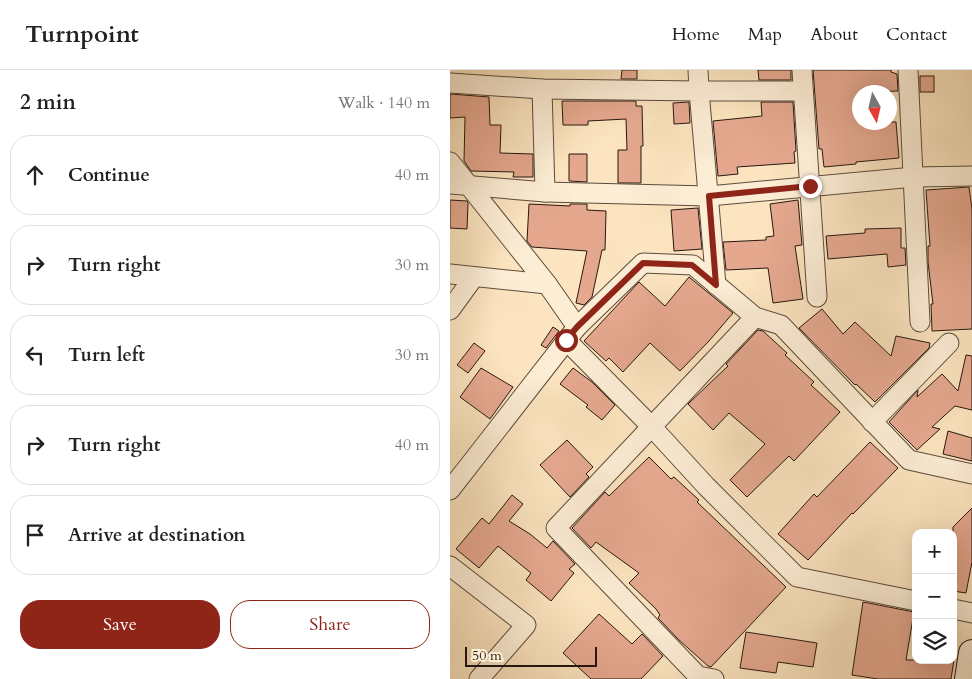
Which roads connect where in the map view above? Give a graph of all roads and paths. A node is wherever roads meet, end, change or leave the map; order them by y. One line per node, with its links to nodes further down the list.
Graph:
1 (698, 70): 6 (street)
2 (802, 70): 7 (street)
3 (908, 70): 10 (street)
4 (450, 83): 5 (street)
5 (542, 89): 6 (street); 14 (street)
6 (699, 91): 7 (street); 15 (street)
7 (803, 91): 13 (street)
8 (450, 162): 12 (street)
9 (972, 176): 10 (street)
10 (914, 177): 13 (street); 23 (street)
11 (450, 184): 12 (street)
12 (470, 185): 14 (street); 18 (street)
13 (810, 186): 15 (street); 20 (street)
14 (545, 192): 15 (street)
15 (709, 196): 19 (street)
16 (450, 274): 17 (street)
17 (474, 277): 18 (street); 21 (street)
18 (547, 284): 24 (street)
19 (716, 285): 22 (street); 24 (street)
20 (817, 297)
21 (450, 310)
22 (755, 317): 26 (street); 27 (street)
23 (920, 322)
24 (572, 333): 27 (street); 29 (street)
25 (949, 343): 26 (street)
26 (872, 422): 28 (street)
27 (650, 426): 31 (street); 36 (street)
28 (972, 474)
29 (450, 490)
30 (450, 566): 35 (street)
31 (912, 601)
32 (957, 610): 33 (street)
33 (972, 613)
34 (972, 653): 37 (main road)
35 (479, 679)
36 (714, 679)
37 (968, 679)

